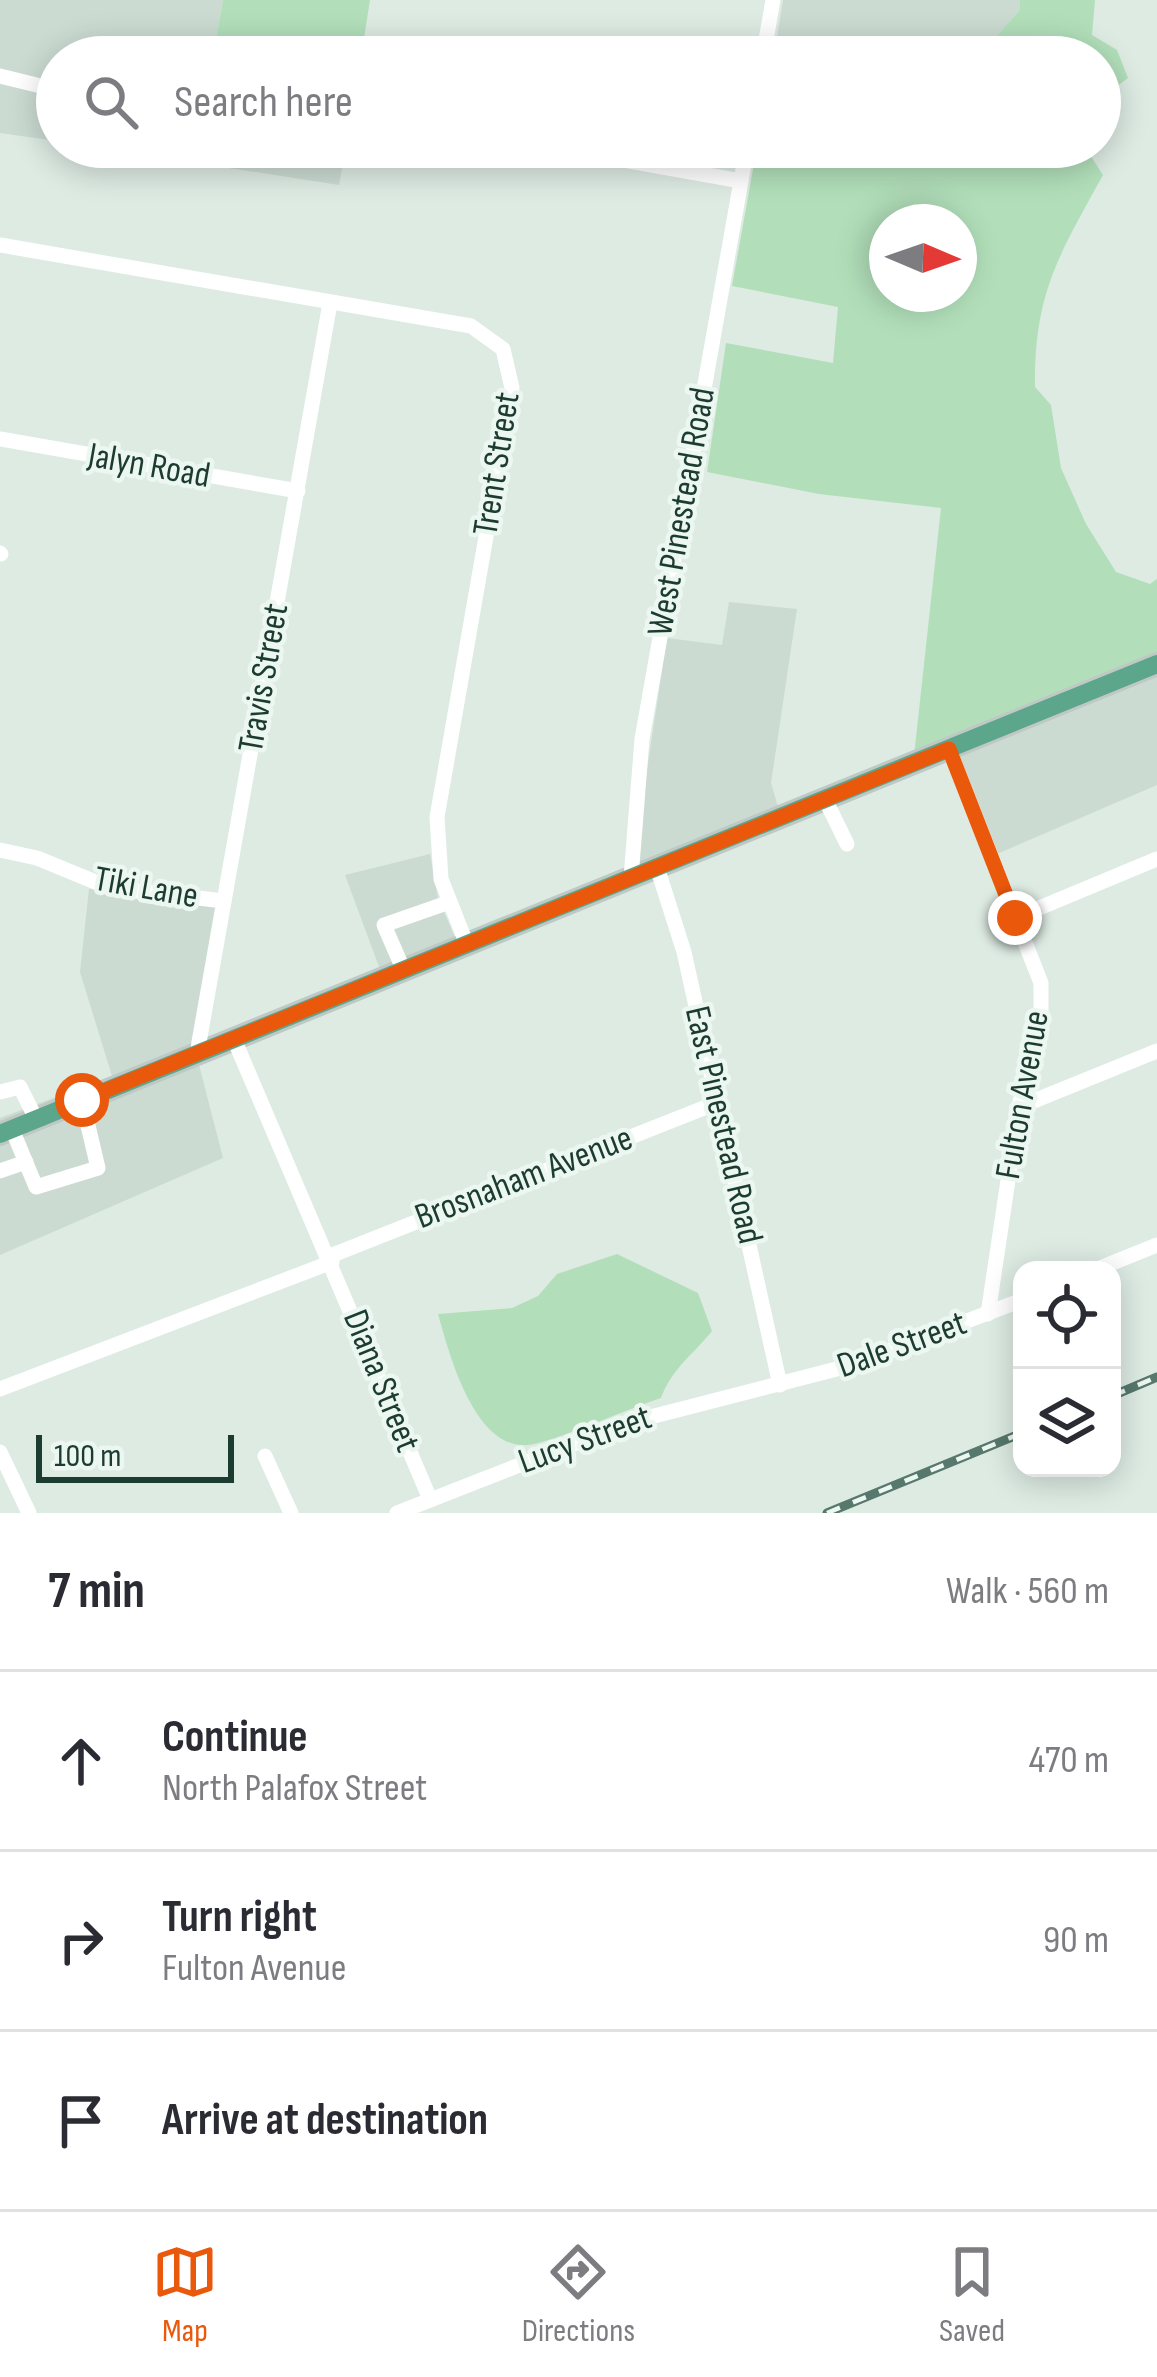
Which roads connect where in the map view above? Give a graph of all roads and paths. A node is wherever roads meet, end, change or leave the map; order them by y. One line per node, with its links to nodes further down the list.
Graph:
1 (773, 0): 2 (street)
2 (767, 36)
3 (0, 76): 4 (street)
4 (36, 85)
5 (668, 168): 7 (street)
6 (743, 168): 7 (street, West Pinestead Road)
7 (741, 181): 19 (street, West Pinestead Road)
8 (0, 245): 9 (street, Trent Street)
9 (330, 303): 11 (street, Travis Street); 21 (street, Trent Street)
10 (0, 439): 11 (street, Jalyn Road)
11 (298, 491): 20 (street, Travis Street)
12 (1157, 664): 13 (main road)
13 (949, 749): 14 (main road); 22 (street, Fulton Avenue)
14 (825, 800): 15 (street); 18 (main road)
15 (847, 844)
16 (0, 850): 20 (street, Tiki Lane)
17 (1157, 860): 22 (street)
18 (657, 867): 19 (main road); 30 (street, East Pinestead Road)
19 (631, 878): 23 (main road)
20 (224, 902): 27 (street, Travis Street)
21 (447, 903): 23 (street, Trent Street); 24 (street)
22 (1015, 918): 31 (street, Fulton Avenue)
23 (467, 945): 24 (main road)
24 (404, 971): 25 (main road)
25 (234, 1039): 27 (main road); 37 (street, Diana Street)
26 (1157, 1051): 31 (street)
27 (197, 1054): 29 (main road)
28 (0, 1091): 32 (street)
29 (82, 1100): 32 (main road); 34 (street)
30 (719, 1102): 37 (street, Brosnaham Avenue); 41 (street, East Pinestead Road)
31 (1019, 1107): 40 (street, Fulton Avenue)
32 (36, 1119): 33 (main road)
33 (6, 1131): 34 (street)
34 (26, 1162): 35 (street)
35 (0, 1171)
36 (1157, 1245): 38 (street)
37 (331, 1259): 42 (street, Brosnaham Avenue); 45 (street, Diana Street)
38 (1117, 1261)
39 (1013, 1304): 40 (street, Dale Street)
40 (988, 1314): 41 (street, Dale Street)
41 (780, 1385): 45 (street, Lucy Street)
42 (0, 1389)
43 (0, 1452): 46 (street)
44 (265, 1456): 47 (street)
45 (430, 1499): 48 (street, Lucy Street)
46 (29, 1513)
47 (291, 1513)
48 (397, 1513)

